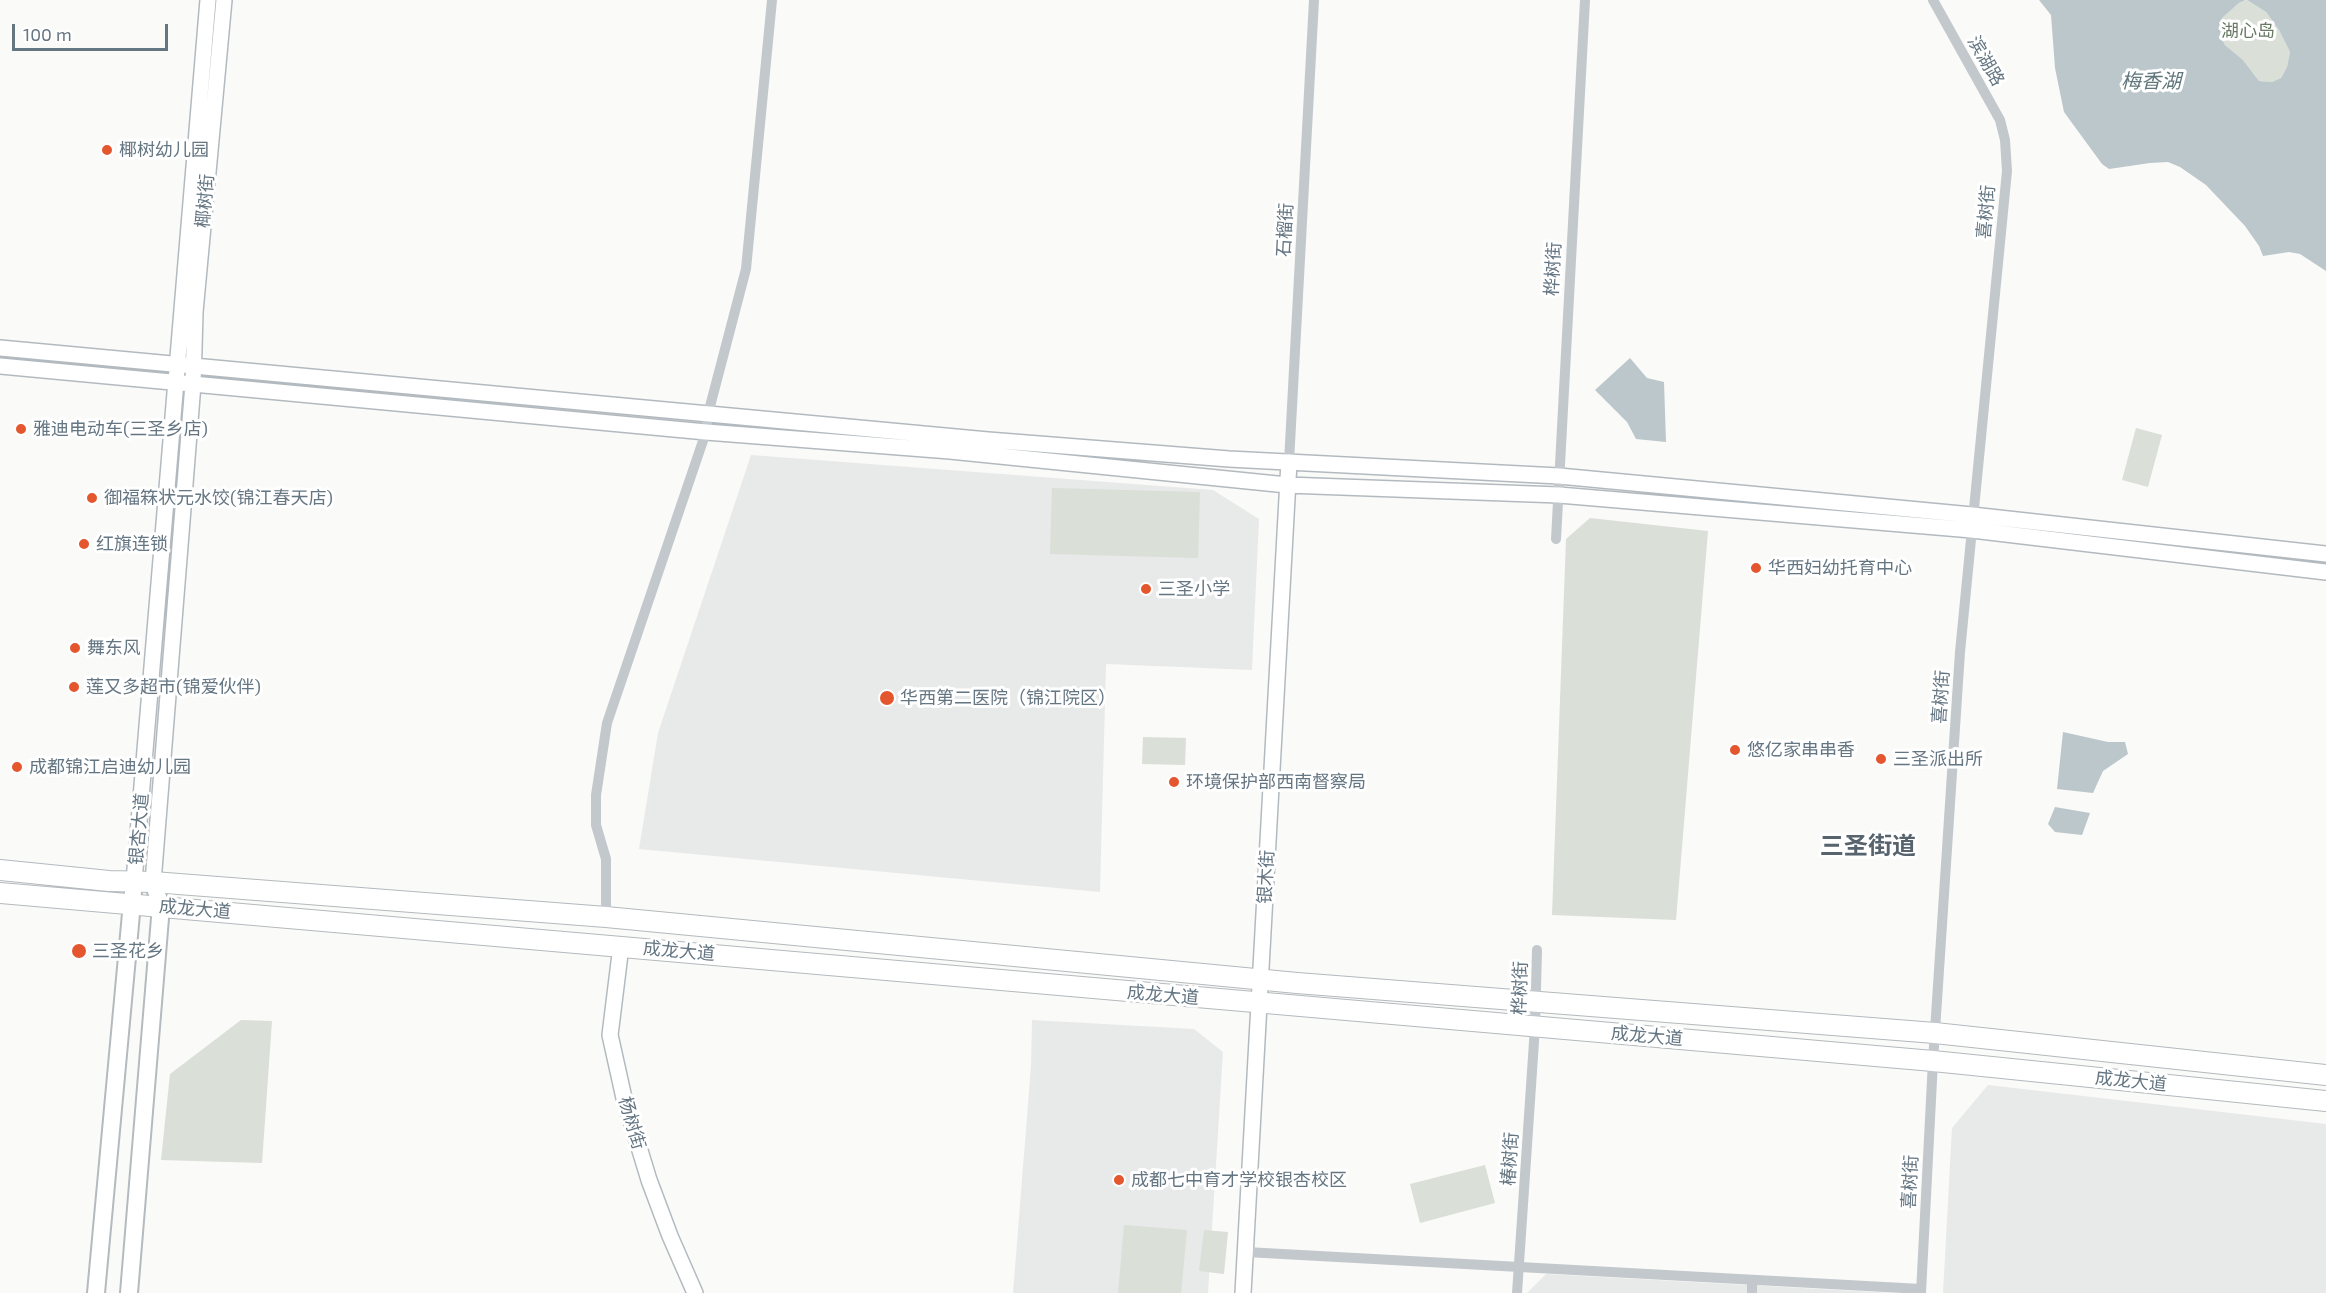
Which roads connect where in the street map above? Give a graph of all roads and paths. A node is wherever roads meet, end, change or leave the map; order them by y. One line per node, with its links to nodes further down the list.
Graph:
1 (208, 0): 9 (street, 椰树街)
2 (224, 0): 11 (street, 椰树街)
3 (772, 0): 14 (street)
4 (1314, 0): 16 (street, 石榴街)
5 (1585, 0): 17 (street, 桦树街)
6 (1932, 0): 7 (street, 滨湖路)
7 (2005, 140): 20 (street, 喜树街)
8 (0, 348): 9 (street)
9 (177, 364): 11 (street); 12 (street, 银杏大道)
10 (0, 366): 12 (street)
11 (194, 366): 13 (street, 银杏大道); 14 (street)
12 (176, 383): 13 (street); 26 (street, 银杏大道)
13 (193, 384): 15 (street); 26 (street, 银杏大道)
14 (708, 414): 15 (street); 16 (street)
15 (706, 432): 18 (street); 30 (street)
16 (1289, 462): 17 (street); 18 (street, 银木街)
17 (1559, 476): 19 (street, 桦树街); 20 (street)
18 (1287, 485): 19 (street); 33 (street, 银木街)
19 (1559, 495): 21 (street); 22 (street, 桦树街)
20 (1972, 515): 21 (street, 喜树街); 23 (street)
21 (1972, 530): 24 (street); 37 (street, 喜树街)
22 (1556, 539)
23 (2326, 554)
24 (2326, 572)
25 (0, 870): 26 (highway, 成龙大道)
26 (143, 882): 28 (main road, 银杏大道); 29 (main road, 银杏大道); 30 (highway, 成龙大道)
27 (0, 893): 28 (highway, 成龙大道)
28 (132, 905): 29 (highway, 成龙大道); 45 (main road, 银杏大道)
29 (162, 906): 31 (highway, 成龙大道); 46 (main road, 银杏大道)
30 (606, 917): 33 (highway, 成龙大道)
31 (621, 946): 35 (highway, 成龙大道); 47 (street, 杨树街)
32 (1537, 950): 34 (street, 桦树街)
33 (1261, 980): 34 (highway, 成龙大道); 35 (street, 银木街)
34 (1535, 1002): 36 (street, 桦树街); 37 (highway, 成龙大道)
35 (1259, 1004): 36 (highway, 成龙大道); 41 (street, 银木街)
36 (1535, 1027): 38 (highway, 成龙大道); 42 (street, 椿树街)
37 (1935, 1034): 38 (street, 喜树街); 39 (highway, 成龙大道)
38 (1933, 1061): 40 (highway, 成龙大道); 44 (street, 喜树街)
39 (2326, 1075)
40 (2326, 1101)
41 (1246, 1252): 42 (street); 48 (street, 银木街)
42 (1519, 1267): 43 (street); 49 (street, 椿树街)
43 (1752, 1280): 44 (street); 50 (street)
44 (1921, 1291)
45 (96, 1293)
46 (129, 1293)
47 (695, 1293)
48 (1244, 1293)
49 (1517, 1293)
50 (1752, 1293)

